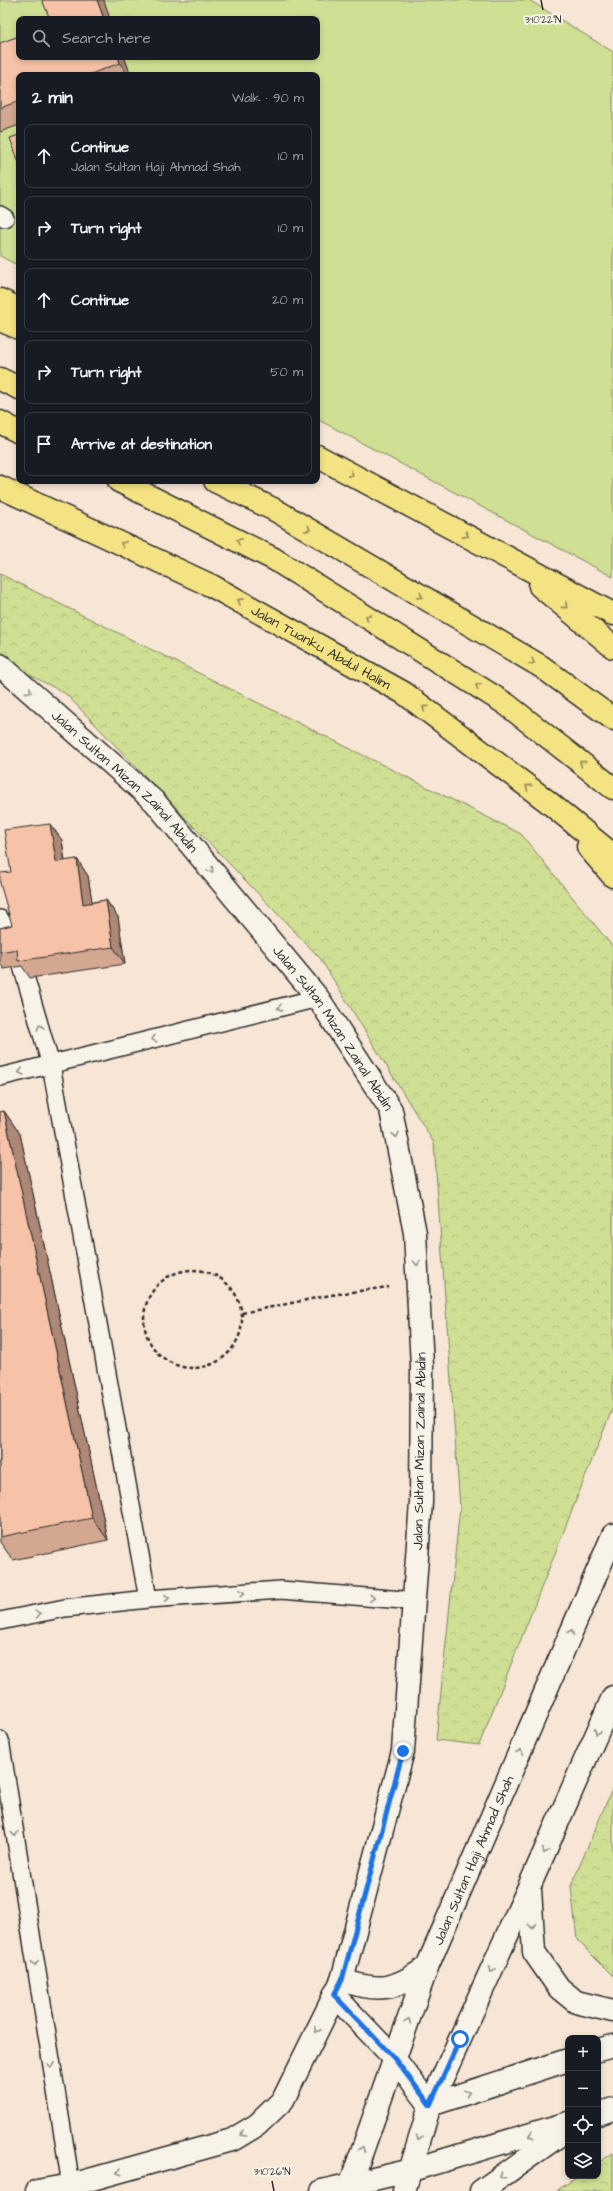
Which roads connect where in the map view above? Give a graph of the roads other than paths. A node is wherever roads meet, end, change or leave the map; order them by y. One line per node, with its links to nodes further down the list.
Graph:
1 (0, 300): 2 (main road)
2 (16, 308)
3 (0, 320): 4 (main road)
4 (16, 327)
5 (0, 379): 6 (main road)
6 (16, 387)
7 (0, 422): 8 (main road)
8 (16, 430)
9 (0, 440): 10 (main road)
10 (16, 446)
11 (320, 458): 17 (main road, one-way to 17)
12 (116, 484): 16 (main road)
13 (125, 484): 16 (main road)
14 (221, 484): 21 (main road, one-way to 21)
15 (0, 487): 23 (main road, Jalan Tuanku Abdul Halim, one-way to 15)
16 (158, 501): 22 (main road, one-way to 16)
17 (503, 554): 18 (main road); 19 (main road, one-way to 19)
18 (613, 614)
19 (613, 647)
20 (0, 665): 29 (street, Jalan Sultan Mizan Zainal Abidin, one-way to 29)
21 (613, 719)
22 (613, 788)
23 (548, 801): 24 (main road, Jalan Tuanku Abdul Halim); 25 (main road)
24 (613, 855)
25 (613, 876)
26 (0, 919): 27 (lane)
27 (15, 943)
28 (22, 966): 30 (lane, one-way to 28)
29 (318, 998): 30 (lane, one-way to 30); 34 (street, Jalan Sultan Mizan Zainal Abidin, one-way to 34)
30 (51, 1065): 31 (lane, one-way to 31); 33 (lane)
31 (0, 1077)
32 (613, 1535): 39 (street, Jalan Sultan Haji Ahmad Shah, one-way to 32)
33 (148, 1599): 34 (lane, one-way to 34); 35 (lane, one-way to 33)
34 (415, 1600): 40 (street, Jalan Sultan Mizan Zainal Abidin)
35 (0, 1621)
36 (613, 1697): 38 (street, one-way to 38)
37 (0, 1740): 52 (lane, one-way to 52)
38 (530, 1887): 41 (street, one-way to 41); 46 (street, one-way to 46)
39 (427, 1968): 40 (street); 44 (street, Jalan Sultan Haji Ahmad Shah, one-way to 39)
40 (338, 1988): 44 (street); 52 (street, Jalan Sultan Mizan Zainal Abidin, one-way to 52)
41 (613, 2011)
42 (613, 2046): 43 (street)
43 (601, 2049)
44 (394, 2058): 46 (street); 53 (street, Jalan Sultan Haji Ahmad Shah, one-way to 44)
45 (565, 2061): 46 (street, one-way to 45)
46 (430, 2105): 51 (street, one-way to 51)
47 (613, 2109): 48 (street)
48 (601, 2113)
49 (565, 2124): 51 (street, one-way to 51)
50 (565, 2131): 56 (street, one-way to 56)
51 (406, 2181): 53 (street)
52 (71, 2185): 54 (street, Jalan Sultan Mizan Zainal Abidin)
53 (349, 2188): 55 (street)
54 (37, 2191)
55 (322, 2191)
56 (481, 2191)

